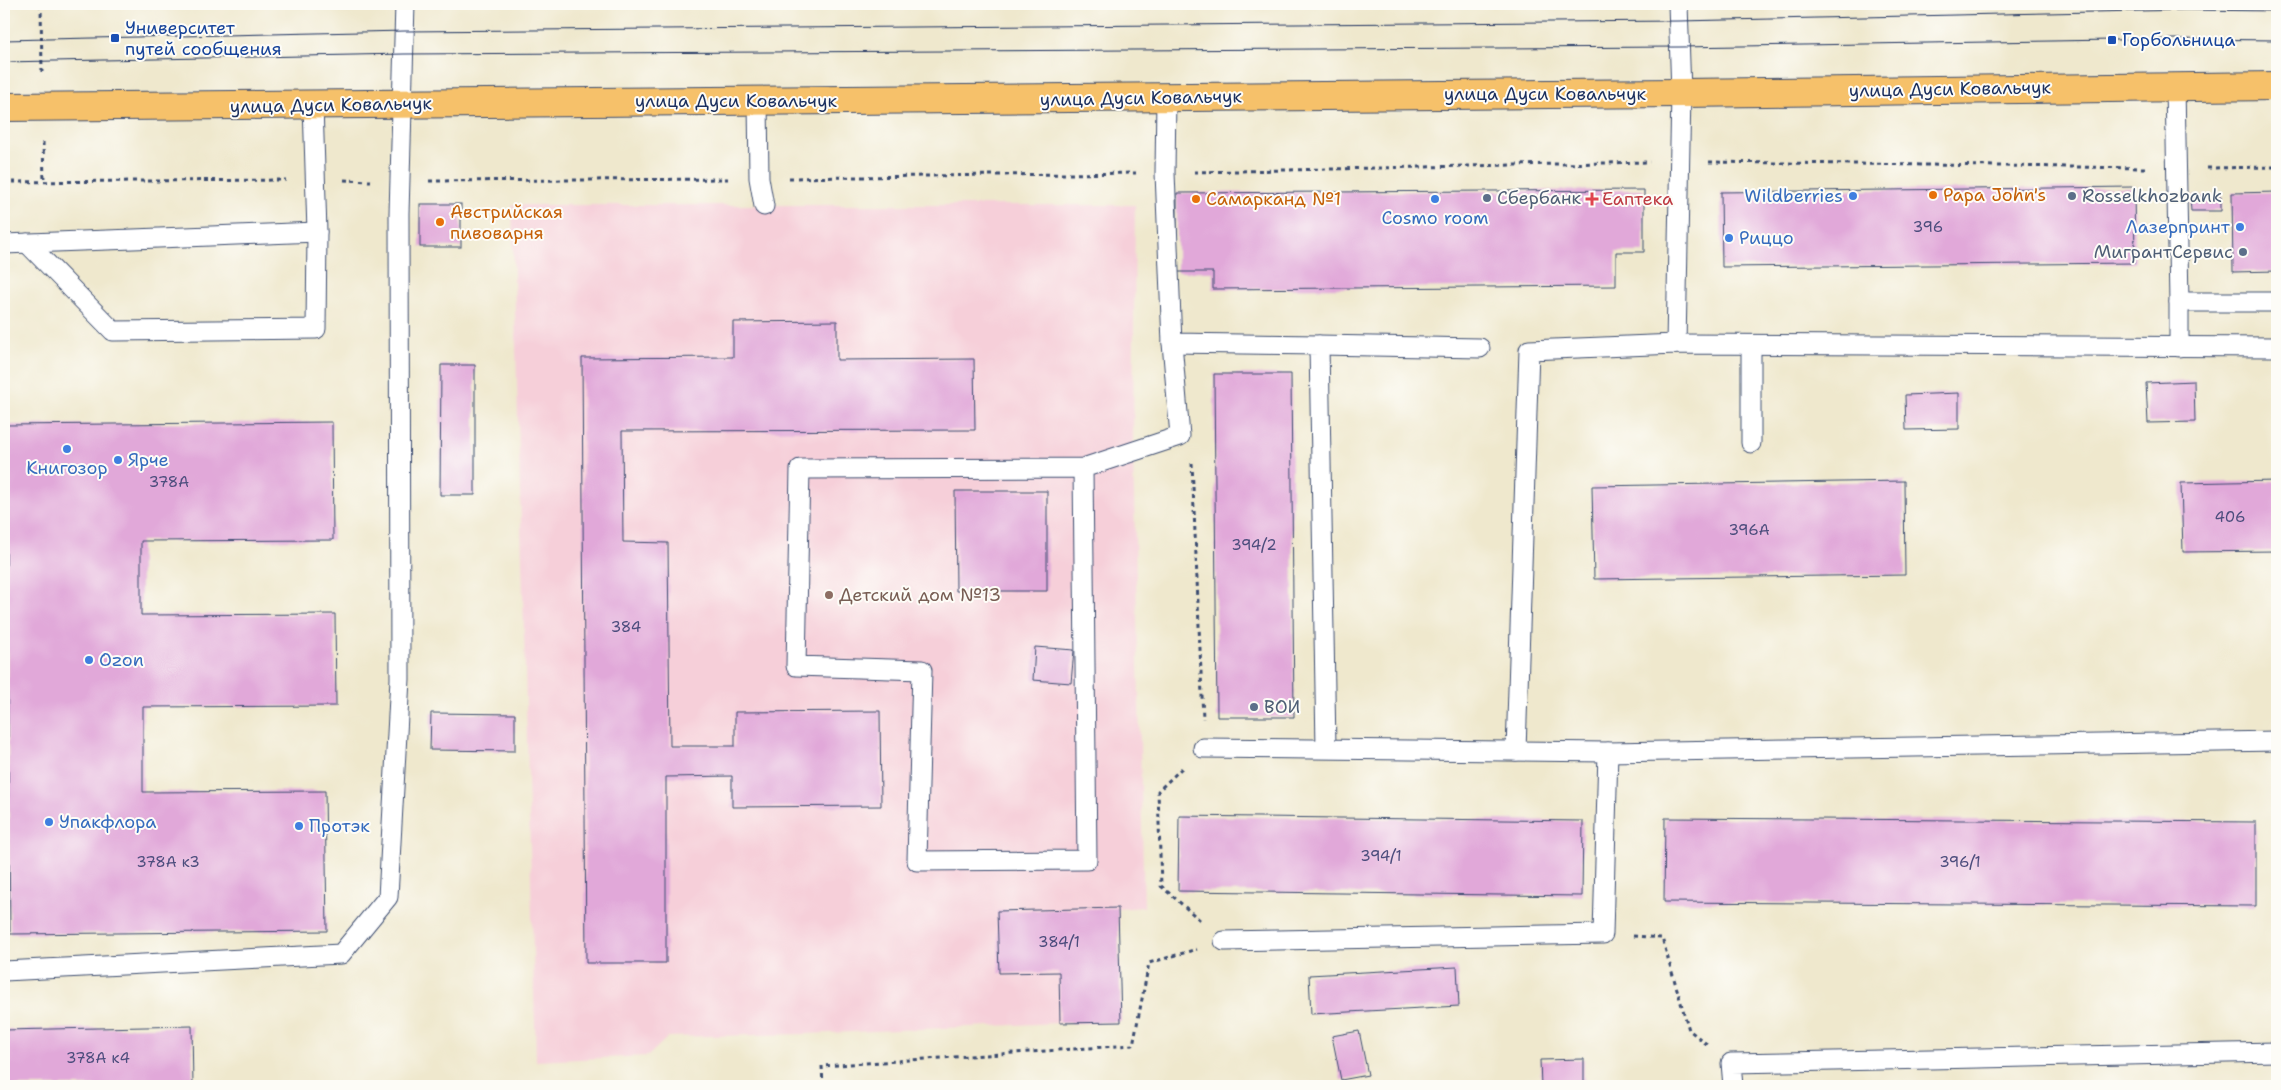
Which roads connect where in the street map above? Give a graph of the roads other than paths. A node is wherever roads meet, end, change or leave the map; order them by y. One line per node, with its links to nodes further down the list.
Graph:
1 (406, 4): 8 (lane)
2 (1678, 4): 5 (lane)
3 (2175, 86): 4 (main road, улица Дуси Ковальчук); 5 (main road, улица Дуси Ковальчук); 15 (lane)
4 (2277, 86)
5 (1681, 93): 6 (main road, улица Дуси Ковальчук); 18 (lane)
6 (1166, 97): 7 (main road, улица Дуси Ковальчук); 17 (lane)
7 (758, 101): 8 (main road, улица Дуси Ковальчук); 11 (lane)
8 (402, 104): 9 (main road, улица Дуси Ковальчук); 32 (lane)
9 (313, 105): 10 (main road, улица Дуси Ковальчук); 12 (lane)
10 (4, 107)
11 (764, 206)
12 (317, 232): 13 (lane); 13 (lane)
13 (27, 243): 14 (lane)
14 (4, 244)
15 (2180, 302): 16 (lane); 21 (lane)
16 (2277, 302)
17 (1172, 343): 19 (lane); 25 (lane)
18 (1676, 344): 20 (lane); 29 (lane)
19 (1319, 345): 23 (lane); 28 (lane)
20 (1750, 345): 21 (lane); 24 (lane)
21 (2179, 347): 22 (lane)
22 (2277, 347)
23 (1480, 348)
24 (1751, 443)
25 (1083, 468): 25 (lane)
26 (2277, 741): 30 (lane)
27 (1204, 748): 28 (lane)
28 (1326, 748): 29 (lane)
29 (1516, 751): 30 (lane)
30 (1608, 752): 31 (lane)
31 (1224, 942)
32 (4, 971)
33 (2277, 1052): 34 (lane)
34 (1732, 1086)

